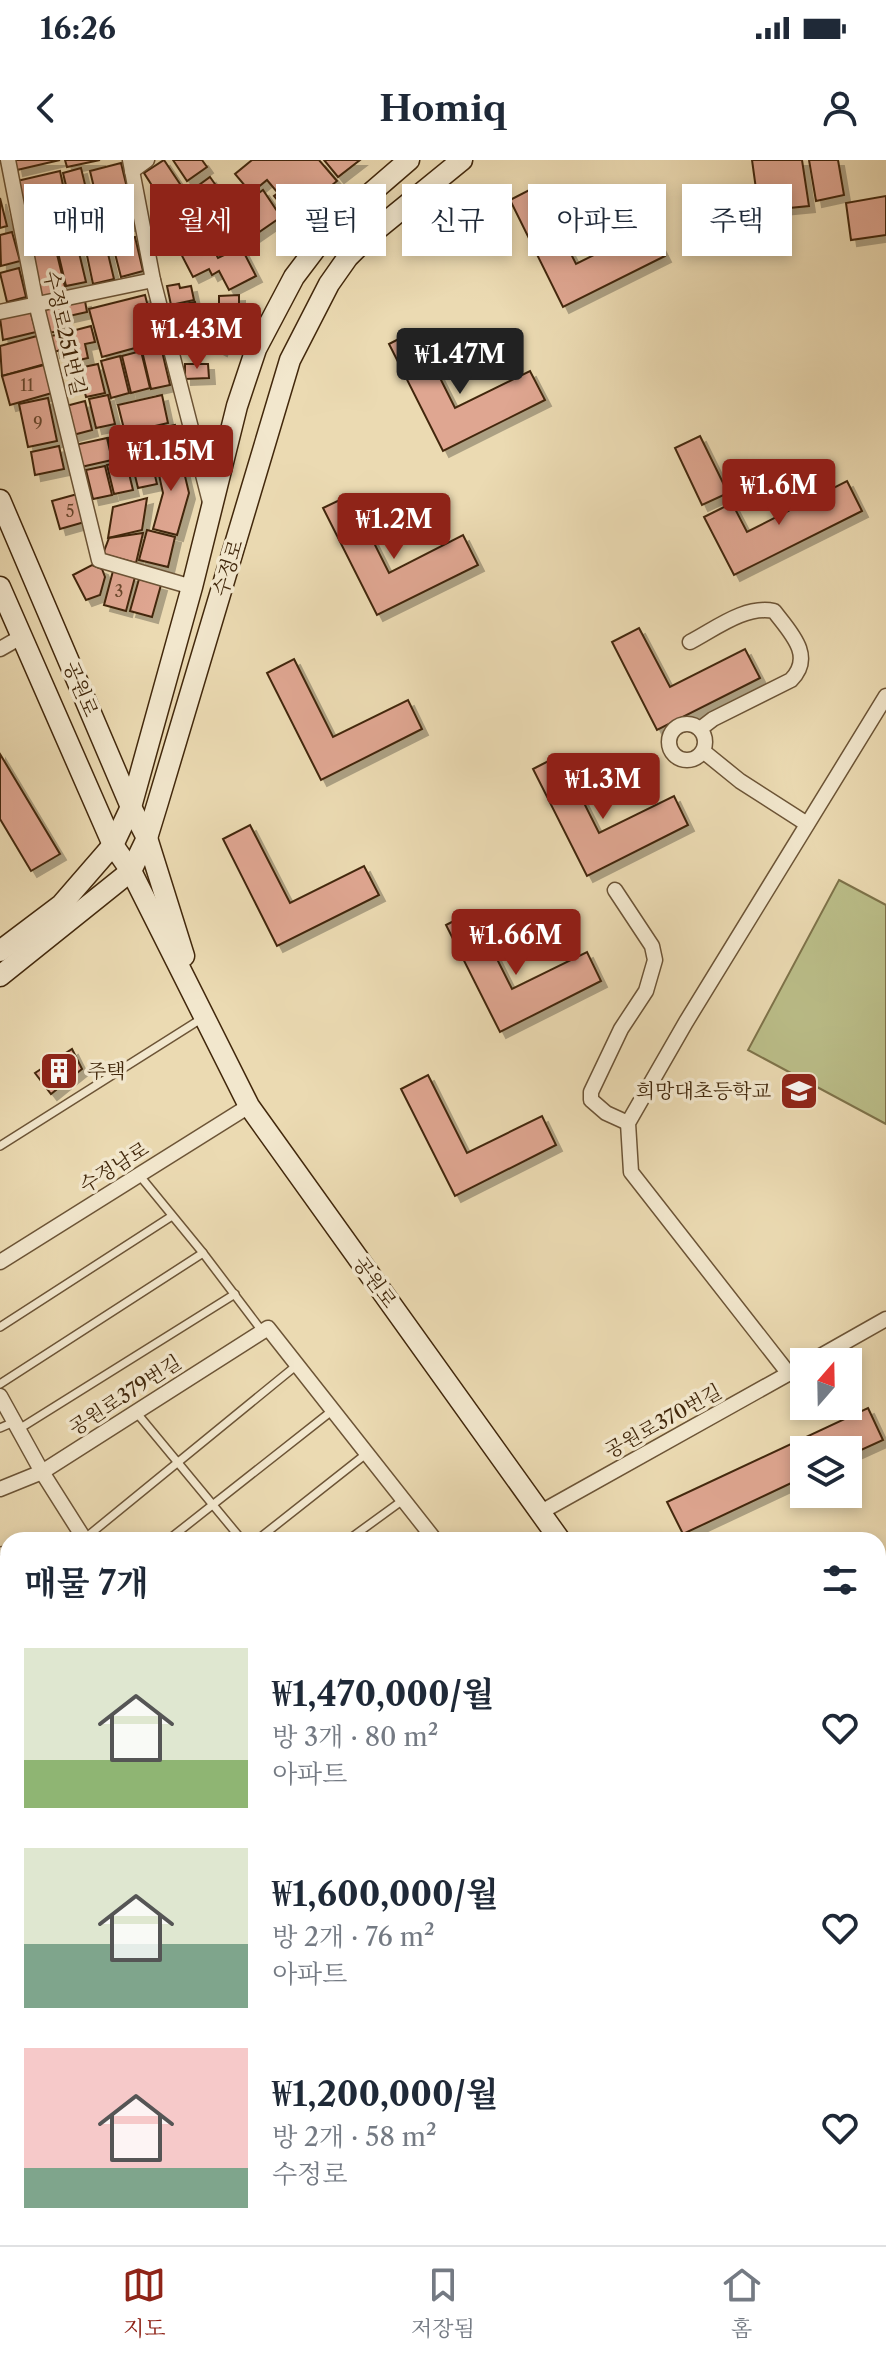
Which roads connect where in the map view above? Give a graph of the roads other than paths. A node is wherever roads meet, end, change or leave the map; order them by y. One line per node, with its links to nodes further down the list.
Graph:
1 (8, 160): 7 (street, 수정로251번길)
2 (147, 160): 5 (street)
3 (409, 160): 10 (main road, 수정로)
4 (462, 160): 21 (main road, 수정로)
5 (131, 165): 6 (street)
6 (153, 280): 7 (street); 10 (street)
7 (36, 303): 8 (street); 12 (street, 수정로251번길)
8 (0, 312)
9 (0, 500): 19 (main road, 공원로)
10 (212, 506): 12 (main road, 수정로)
11 (0, 587): 13 (main road, 공원로)
12 (192, 587): 19 (main road, 수정로)
13 (21, 637): 15 (street); 22 (main road, 공원로)
14 (690, 642): 17 (street)
15 (0, 649)
16 (886, 696): 20 (street)
17 (700, 729): 18 (street); 18 (street)
18 (703, 751): 20 (street)
19 (131, 807): 21 (main road, 공원로); 22 (main road, 수정로)
20 (807, 824): 29 (street)
21 (147, 838): 23 (main road, 수정로); 27 (main road, 공원로)
22 (113, 845): 23 (main road, 공원로); 25 (main road, 수정로)
23 (131, 871): 26 (main road, 수정로); 27 (main road, 공원로)
24 (615, 890): 29 (street)
25 (0, 951)
26 (0, 976)
27 (204, 1017): 28 (main road, 공원로); 30 (lane)
28 (249, 1106): 31 (street, 수정남로); 53 (main road, 공원로)
29 (628, 1123): 41 (street)
30 (0, 1146)
31 (140, 1175): 32 (lane); 34 (street, 수정남로)
32 (172, 1216): 33 (lane); 37 (lane)
33 (203, 1253): 35 (lane); 42 (lane)
34 (0, 1262)
35 (235, 1294): 38 (lane); 46 (lane)
36 (886, 1319): 39 (street)
37 (0, 1327)
38 (265, 1330): 40 (street); 45 (street, 공원로379번길)
39 (835, 1348)
40 (297, 1365): 44 (street); 48 (lane)
41 (789, 1374): 53 (street, 공원로370번길)
42 (0, 1384)
43 (0, 1396): 46 (street)
44 (333, 1410): 47 (street); 52 (lane)
45 (135, 1411): 48 (lane); 49 (street, 공원로379번길)
46 (11, 1426): 49 (street)
47 (366, 1454): 51 (street); 58 (lane)
48 (178, 1462): 52 (lane); 55 (lane)
49 (42, 1472): 50 (street, 공원로379번길); 54 (street)
50 (0, 1489)
51 (403, 1500): 59 (lane); 60 (street)
52 (212, 1504): 56 (lane); 57 (lane)
53 (541, 1512): 61 (main road, 공원로)
54 (76, 1532)
55 (91, 1532)
56 (178, 1532)
57 (235, 1532)
58 (267, 1532)
59 (359, 1532)
60 (429, 1532)
61 (554, 1532)

